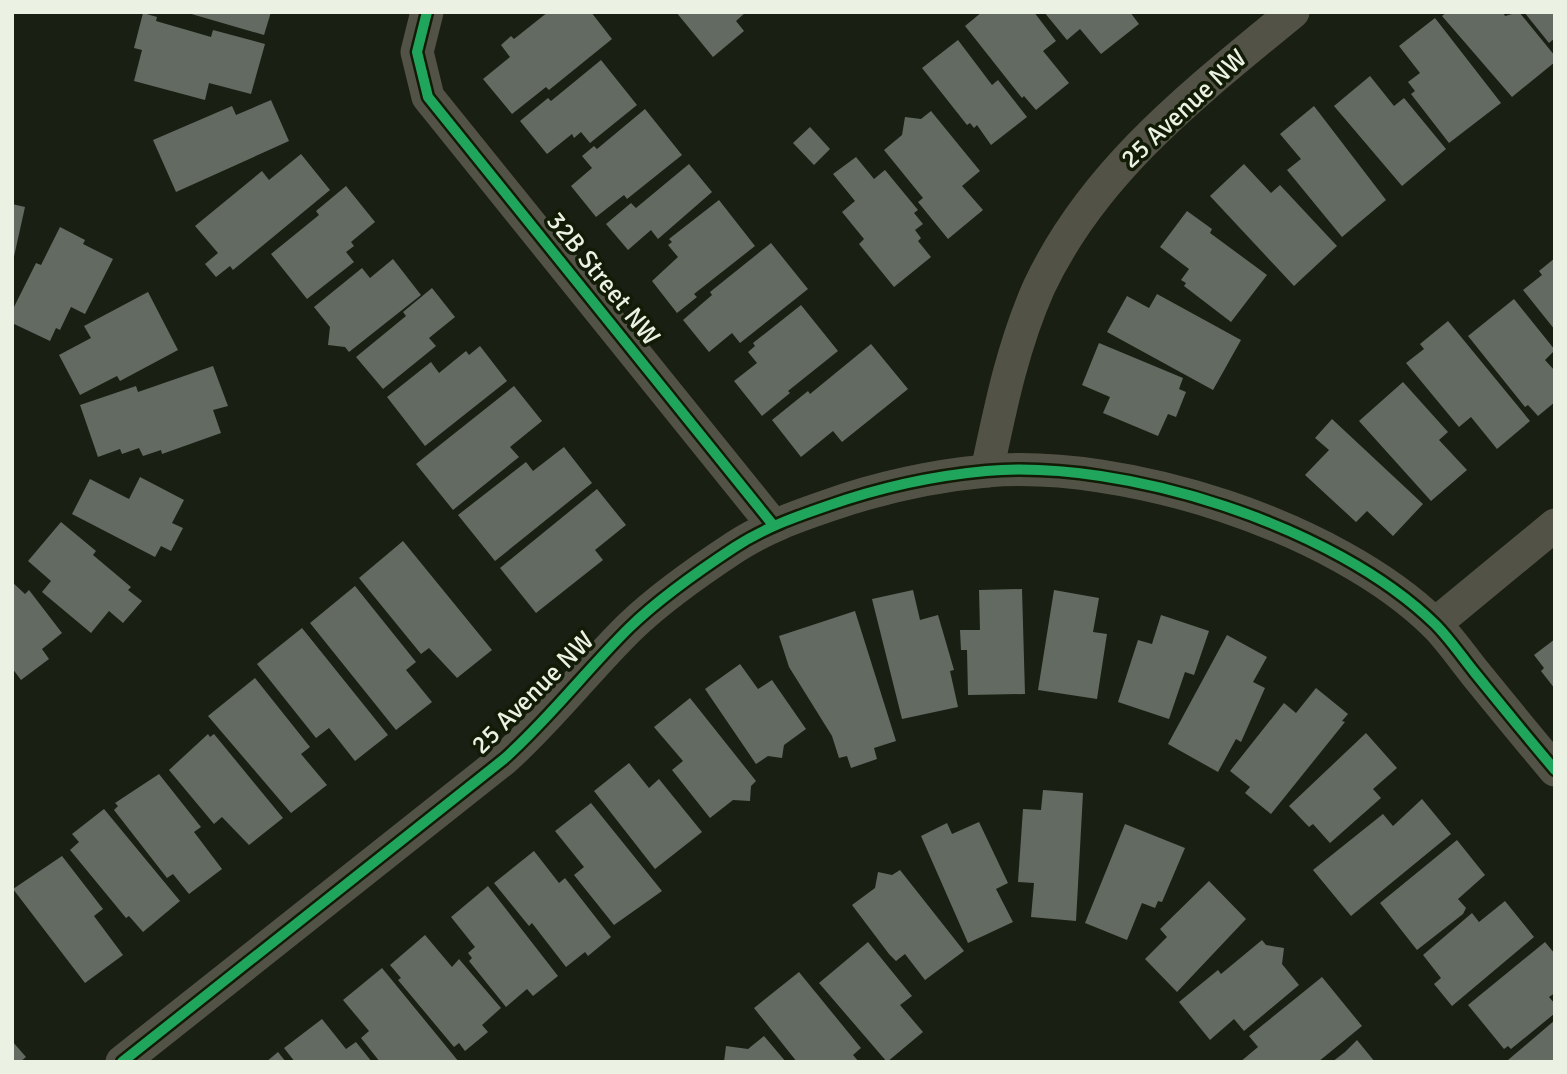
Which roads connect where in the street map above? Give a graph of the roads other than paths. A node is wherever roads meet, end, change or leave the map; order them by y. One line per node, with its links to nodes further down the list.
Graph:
1 (427, 12): 4 (street, 32B Street NW)
2 (1293, 12): 3 (street, 25 Avenue NW)
3 (987, 471): 4 (street, 25 Avenue NW); 6 (street)
4 (773, 525): 8 (street, 25 Avenue NW)
5 (1555, 526): 6 (street)
6 (1435, 624): 7 (street)
7 (1555, 770)
8 (122, 1062)

